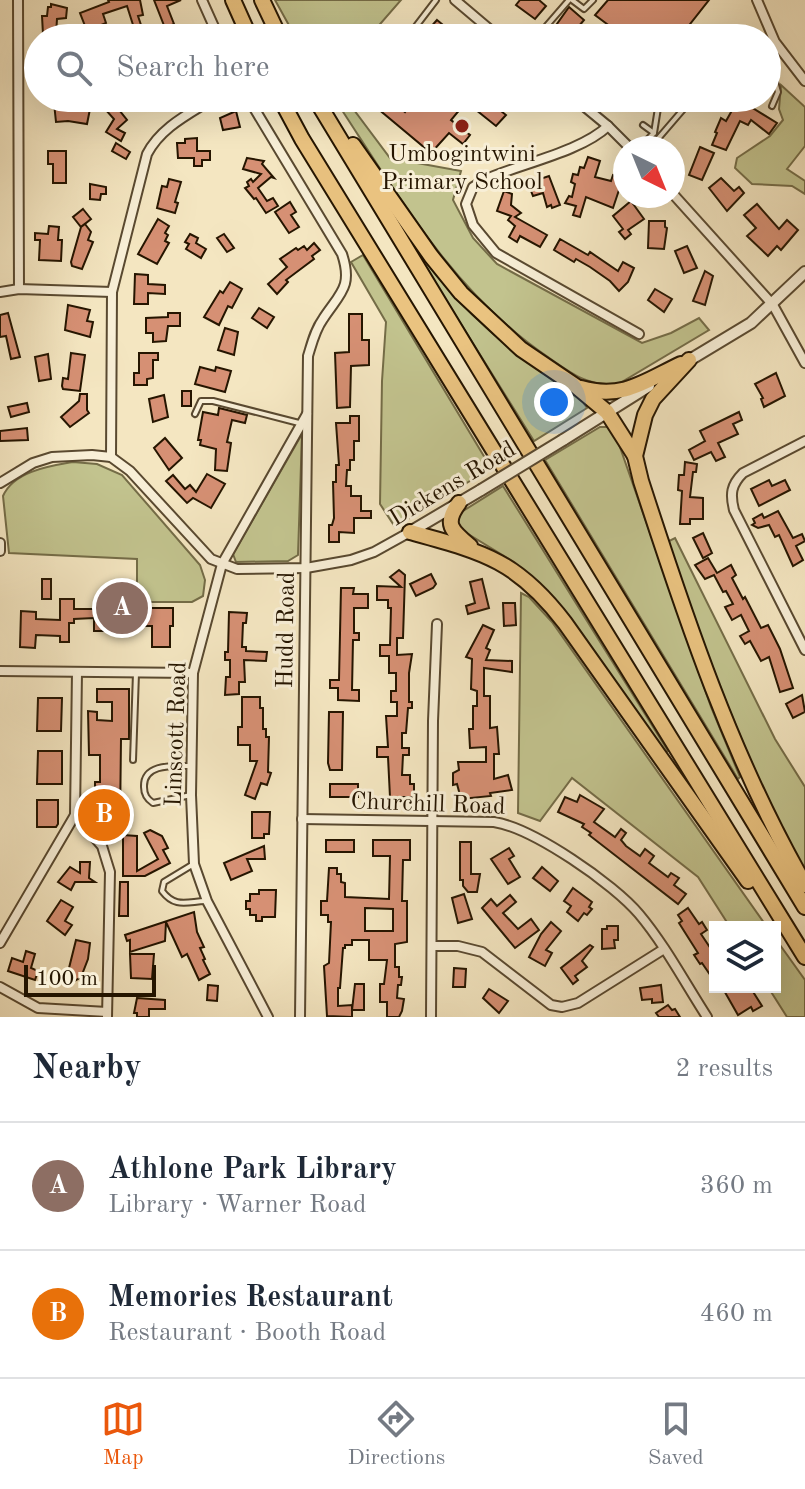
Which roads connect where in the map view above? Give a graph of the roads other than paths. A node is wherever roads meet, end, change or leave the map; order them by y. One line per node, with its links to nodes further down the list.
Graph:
1 (18, 0): 35 (street)
2 (202, 0): 10 (street)
3 (233, 0): 11 (highway)
4 (262, 0): 12 (highway)
5 (436, 0): 13 (lane)
6 (455, 0): 14 (street)
7 (571, 0): 8 (lane); 15 (lane)
8 (593, 0)
9 (757, 0): 16 (street)
10 (213, 24)
11 (244, 24)
12 (273, 24)
13 (418, 24)
14 (483, 24)
15 (549, 24)
16 (767, 24)
17 (781, 50): 18 (street)
18 (805, 81)
19 (191, 112): 37 (street)
20 (256, 112): 43 (street, Hudd Road)
21 (288, 112): 77 (highway)
22 (323, 112): 73 (highway)
23 (327, 112): 42 (highway)
24 (591, 112): 28 (street)
25 (657, 112): 29 (lane)
26 (681, 112): 32 (lane)
27 (643, 125): 29 (lane)
28 (608, 126): 30 (street); 39 (street)
29 (654, 133): 31 (lane)
30 (618, 136)
31 (651, 136)
32 (660, 136)
33 (685, 207): 38 (street)
34 (805, 272): 38 (street, Dickens Road)
35 (19, 289): 36 (street); 37 (street)
36 (0, 292)
37 (112, 292): 49 (street)
38 (773, 305): 40 (street, Dickens Road); 41 (street)
39 (639, 334)
40 (689, 360): 42 (highway); 44 (street, Dickens Road); 48 (highway)
41 (805, 363)
42 (577, 387): 44 (highway)
43 (308, 412): 46 (street, Linscott Road); 57 (street, Hudd Road)
44 (607, 412): 48 (highway); 51 (street, Dickens Road, bridge)
45 (195, 414): 46 (lane)
46 (301, 424): 56 (street, Linscott Road)
47 (805, 441): 59 (street)
48 (635, 456): 71 (highway)
49 (111, 457): 50 (street); 56 (street)
50 (0, 483)
51 (459, 503): 52 (street, Dickens Road); 55 (highway)
52 (410, 532): 55 (highway); 57 (street, Dickens Road)
53 (0, 543): 54 (street)
54 (0, 551)
55 (477, 551): 77 (highway)
56 (222, 564): 57 (street, Dickens Road); 63 (street, Linscott Road)
57 (306, 568): 68 (street, Hudd Road)
58 (437, 624): 69 (street)
59 (805, 650)
60 (0, 671): 61 (street)
61 (77, 672): 62 (street); 67 (street)
62 (136, 673): 63 (street); 64 (lane)
63 (193, 673): 65 (street, Linscott Road)
64 (133, 760)
65 (191, 766): 66 (street, Linscott Road); 66 (lane)
66 (191, 795): 70 (street, Linscott Road)
67 (75, 815): 74 (street); 79 (street)
68 (302, 819): 69 (street, Churchill Road); 81 (street, Hudd Road)
69 (433, 820): 75 (street); 76 (street, Churchill Road)
70 (194, 864): 72 (street, Linscott Road); 72 (lane)
71 (805, 885)
72 (207, 901): 80 (street, Linscott Road)
73 (805, 907)
74 (0, 943)
75 (432, 946): 76 (street); 82 (street)
76 (664, 949): 83 (street, Churchill Road)
77 (805, 957)
78 (0, 987): 79 (street)
79 (107, 1015)
80 (268, 1017)
81 (300, 1017)
82 (431, 1017)
83 (707, 1017)

